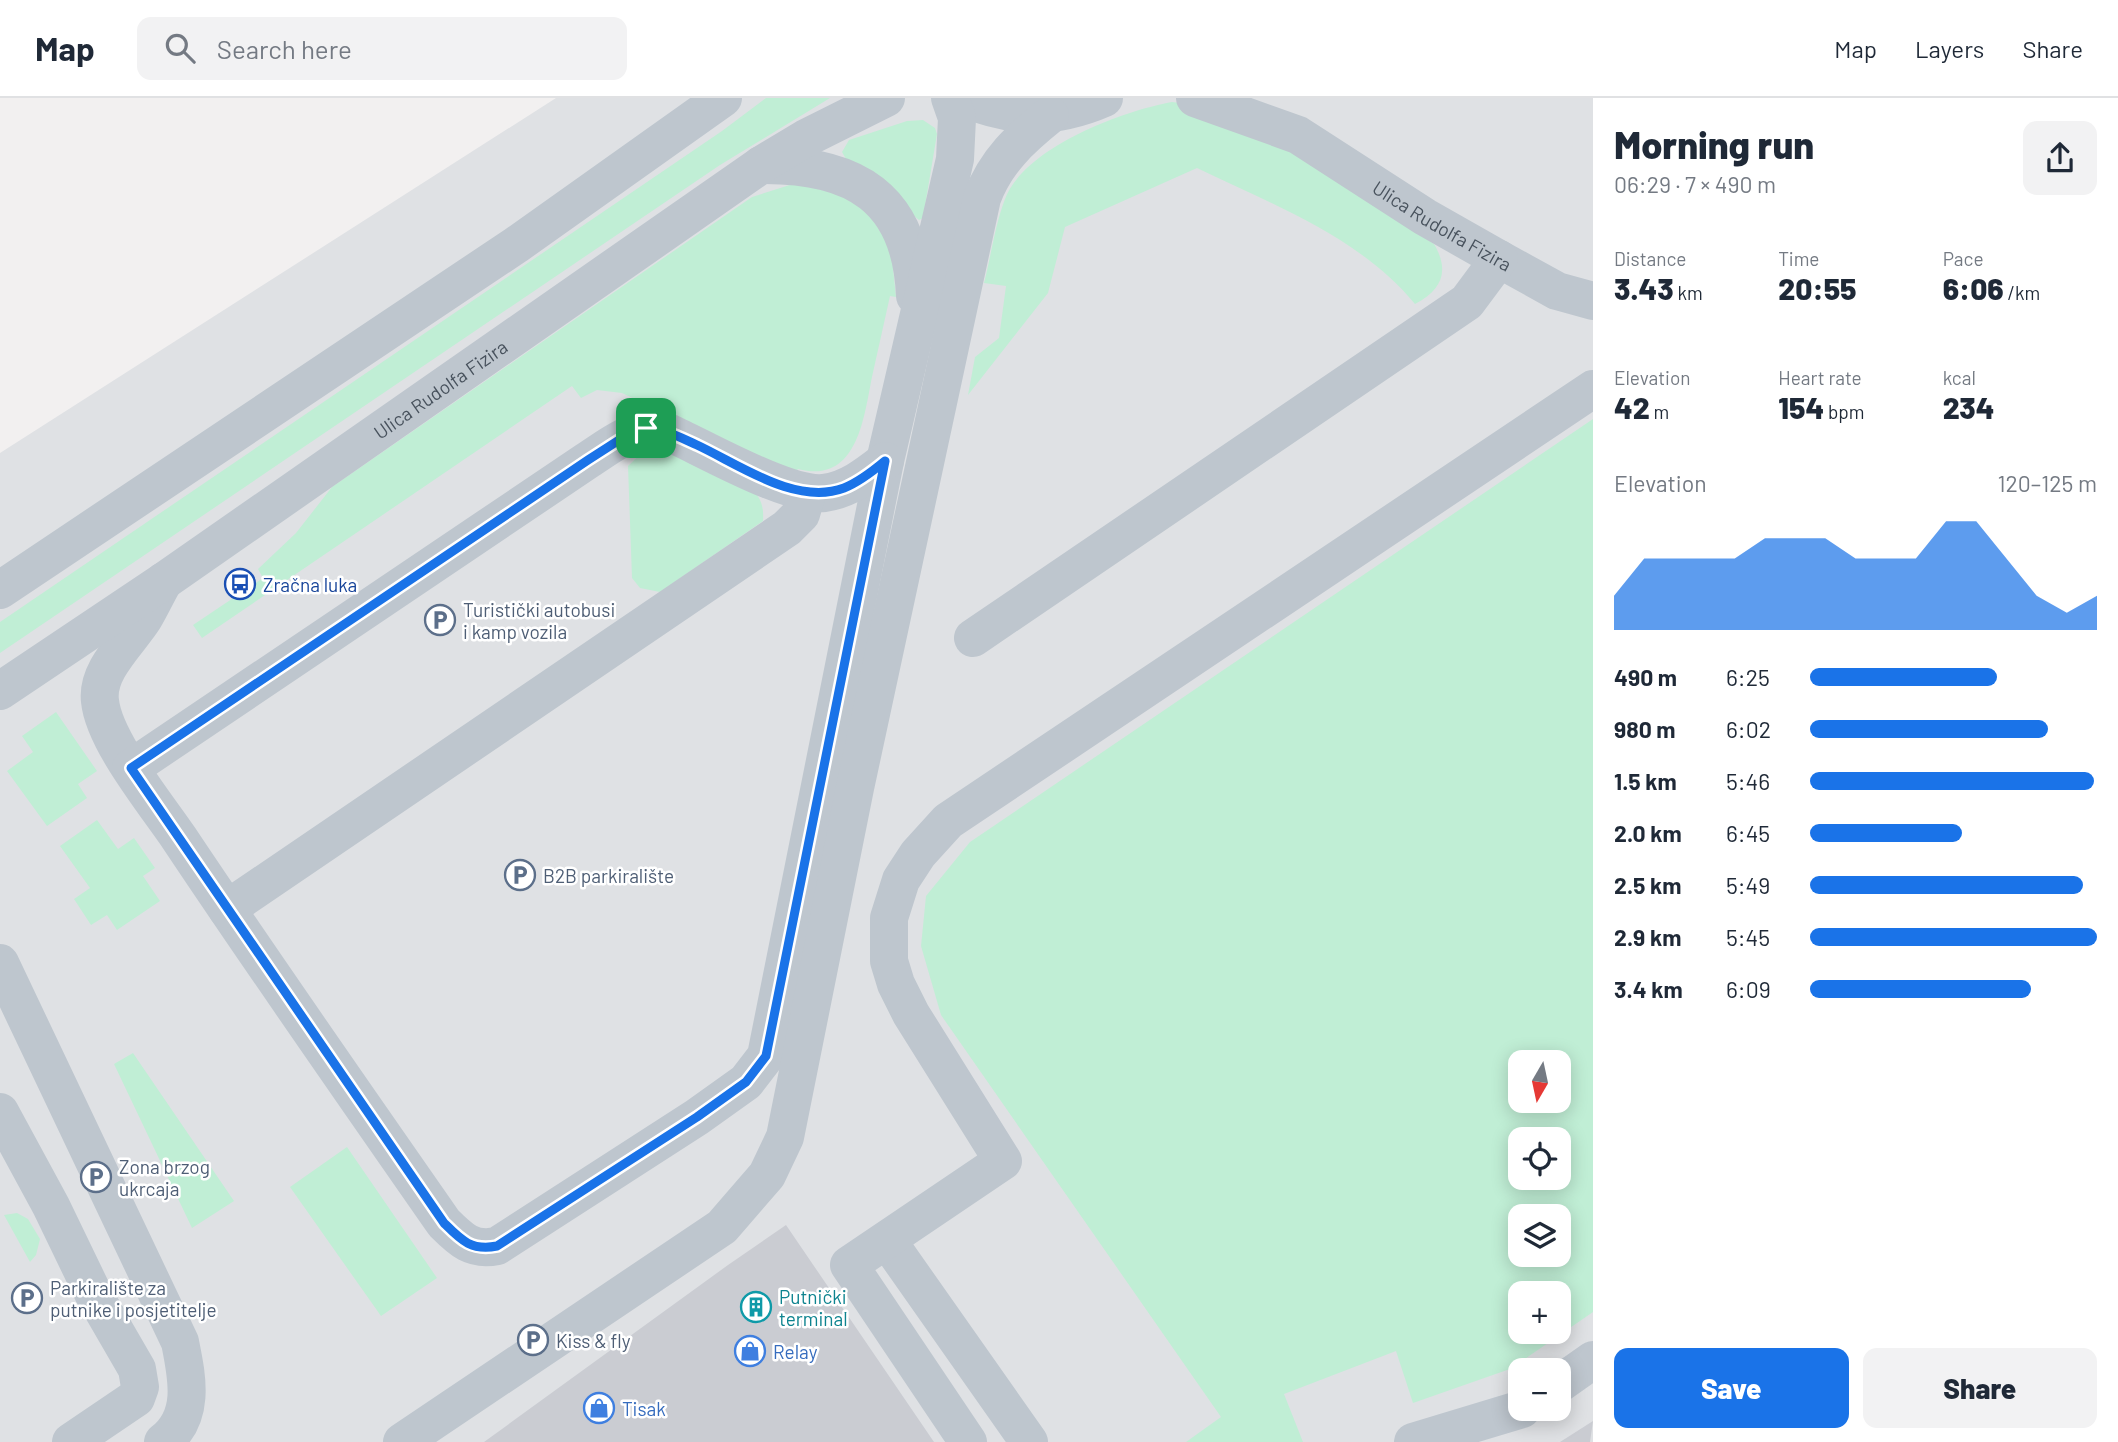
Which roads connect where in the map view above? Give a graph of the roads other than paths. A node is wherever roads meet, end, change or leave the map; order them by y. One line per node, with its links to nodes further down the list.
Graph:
1 (723, 98): 18 (street)
2 (886, 98): 10 (street, Ulica Rudolfa Fizira)
3 (950, 98): 13 (street)
4 (964, 98): 8 (street)
5 (1104, 98): 8 (street)
6 (1195, 98): 9 (street, Ulica Rudolfa Fizira)
7 (1267, 98): 9 (street, Ulica Rudolfa Fizira)
8 (1050, 115): 32 (street)
9 (1298, 135): 11 (street, Ulica Rudolfa Fizira)
10 (761, 165): 13 (street); 17 (street, Ulica Rudolfa Fizira)
11 (1499, 259): 12 (street, Ulica Rudolfa Fizira); 19 (street)
12 (1591, 305)
13 (915, 326): 15 (street)
14 (1589, 388): 25 (street)
15 (885, 461): 16 (street); 22 (street)
16 (807, 493): 21 (street); 22 (street)
17 (164, 581): 20 (street, Ulica Rudolfa Fizira); 21 (street)
18 (0, 590)
19 (973, 638)
20 (0, 691)
21 (131, 768): 22 (street)
22 (227, 909)
23 (0, 963): 31 (street)
24 (0, 1112): 30 (street)
25 (887, 1240): 33 (street); 34 (street)
26 (1593, 1360): 27 (street)
27 (1571, 1376)
28 (1508, 1414): 35 (street)
29 (1508, 1421): 36 (street)
30 (71, 1442)
31 (163, 1442)
32 (402, 1442)
33 (968, 1442)
34 (1029, 1442)
35 (1413, 1442)
36 (1479, 1442)

